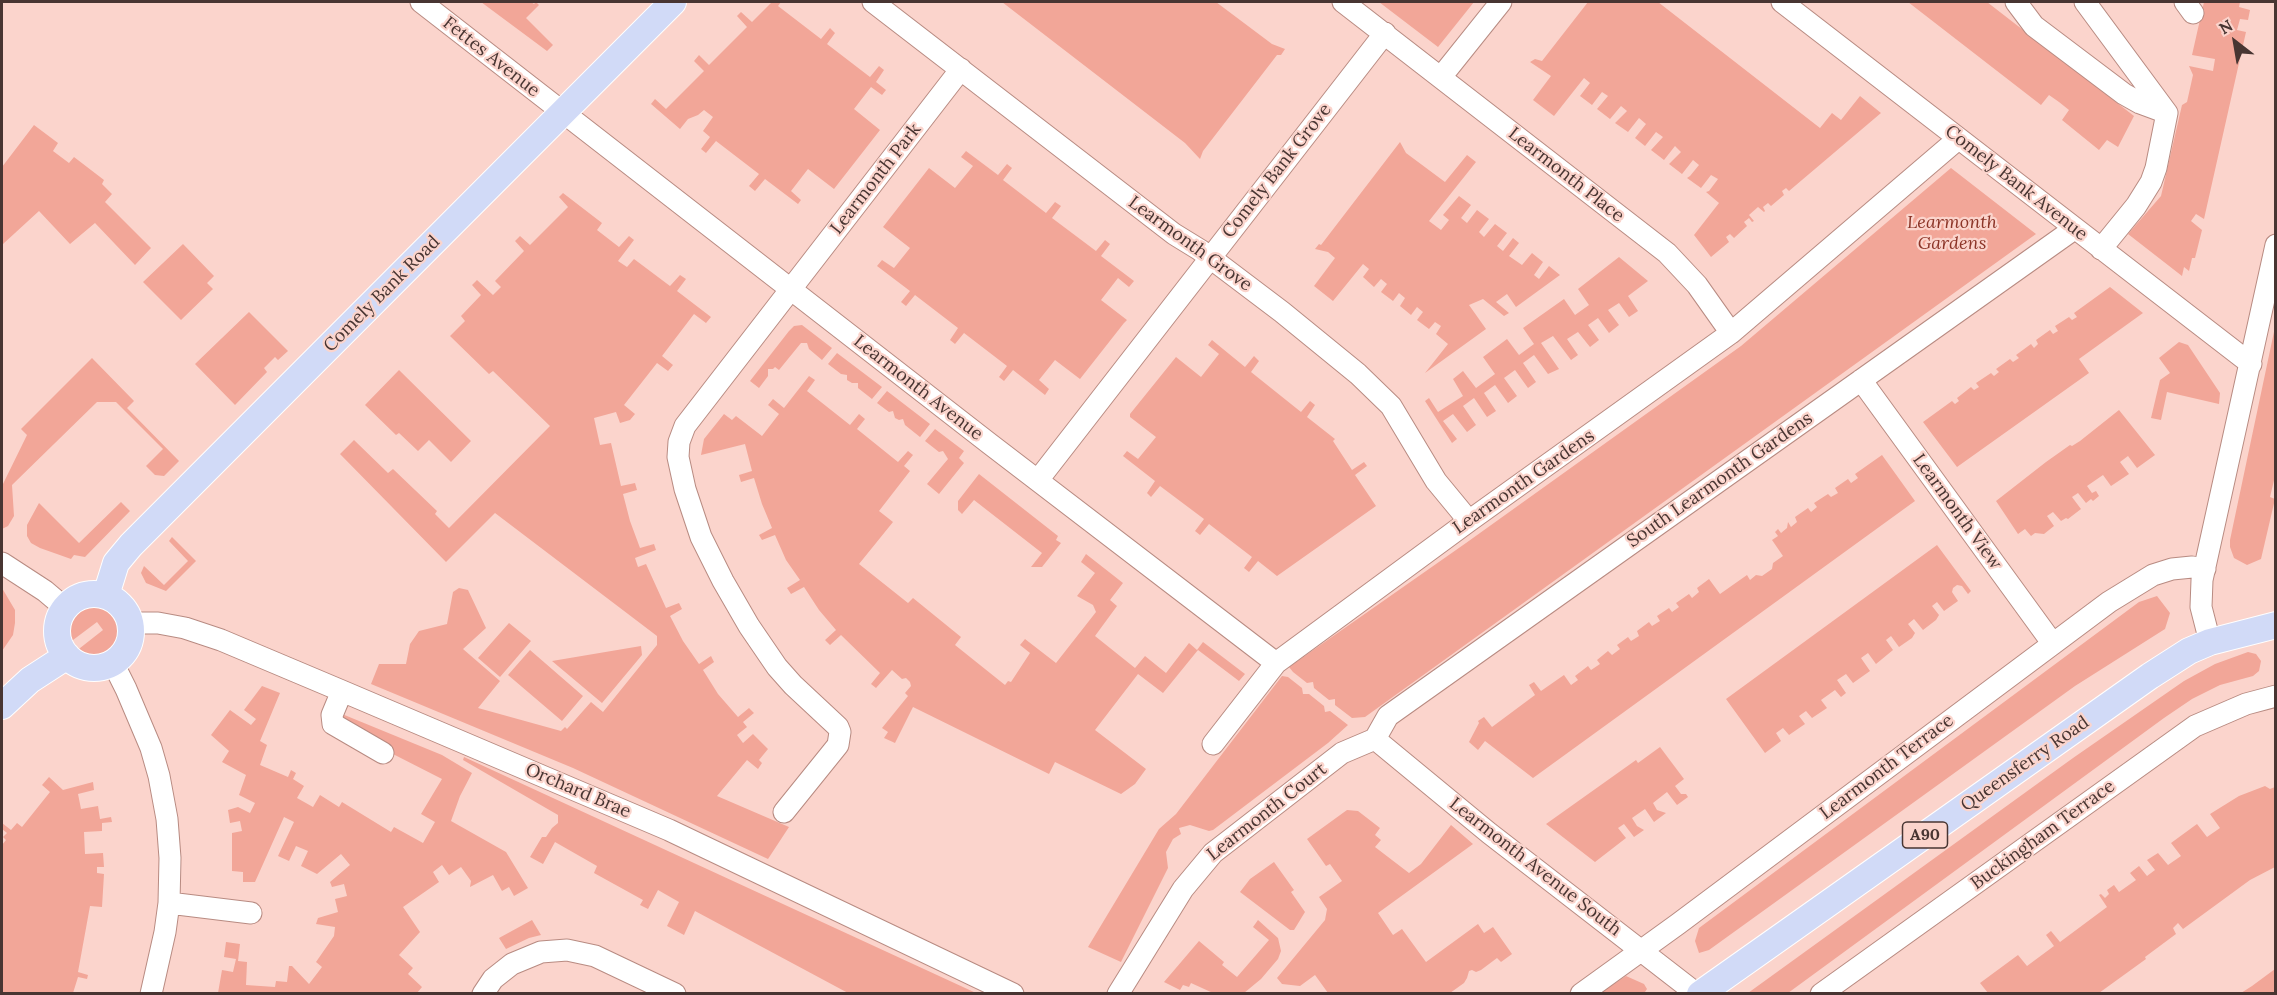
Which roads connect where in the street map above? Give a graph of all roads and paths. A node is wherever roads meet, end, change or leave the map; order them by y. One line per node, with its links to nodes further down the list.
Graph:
1 (421, 2): 12 (street, Fettes Avenue)
2 (673, 2): 12 (main road, Comely Bank Road)
3 (873, 2): 10 (street, Learmonth Grove)
4 (1343, 2): 9 (street, Learmonth Place)
5 (1501, 2): 11 (street)
6 (1782, 2): 14 (street, Comely Bank Avenue)
7 (2016, 2): 13 (street)
8 (2085, 2): 13 (street)
9 (1385, 33): 11 (street, Learmonth Place); 18 (street, Comely Bank Grove)
10 (961, 69): 18 (street, Learmonth Grove); 19 (street, Learmonth Park)
11 (1441, 77): 20 (street, Learmonth Place)
12 (562, 113): 19 (street, Learmonth Avenue); 27 (main road, Comely Bank Road)
13 (2167, 113): 17 (street)
14 (1958, 139): 15 (street, Comely Bank Avenue); 20 (street, Learmonth Gardens)
15 (2074, 229): 17 (street, Comely Bank Avenue); 22 (street, South Learmonth Gardens)
16 (2276, 245): 21 (street)
17 (2101, 249): 21 (street, Comely Bank Avenue)
18 (1211, 258): 23 (street, Comely Bank Grove); 24 (street, Learmonth Grove)
19 (792, 288): 23 (street, Learmonth Avenue); 42 (street, Learmonth Park)
20 (1731, 333): 24 (street, Learmonth Gardens)
21 (2250, 364): 26 (street)
22 (1861, 380): 32 (street, Learmonth View); 39 (street, South Learmonth Gardens)
23 (1038, 480): 35 (street, Learmonth Avenue)
24 (1469, 520): 35 (street, Learmonth Gardens)
25 (2, 563): 28 (street)
26 (2205, 569): 31 (street); 32 (street, Learmonth Terrace)
27 (106, 595): 28 (main road); 29 (main road)
28 (65, 608): 33 (main road)
29 (131, 623): 34 (main road); 36 (street, Orchard Brae)
30 (2276, 625): 31 (main road, Queensferry Road / A90)
31 (2210, 642): 52 (main road, Queensferry Road / A90)
32 (2053, 644): 45 (street, Learmonth Terrace)
33 (68, 656): 34 (main road); 38 (main road)
34 (113, 663): 43 (street)
35 (1276, 663): 40 (street, Learmonth Gardens)
36 (342, 691): 41 (street); 49 (street, Orchard Brae)
37 (2276, 696): 53 (street, Buckingham Terrace)
38 (2, 706)
39 (1375, 740): 45 (street, Learmonth Avenue South); 50 (street, Learmonth Court)
40 (1213, 744)
41 (383, 753)
42 (784, 812)
43 (169, 903): 44 (street); 46 (street)
44 (251, 912)
45 (1642, 950): 51 (street, Learmonth Terrace); 52 (street, Learmonth Avenue South)
46 (151, 993)
47 (483, 993): 48 (street)
48 (675, 993)
49 (1013, 993)
50 (1118, 993)
51 (1581, 993)
52 (1698, 993)
53 (1821, 993)

